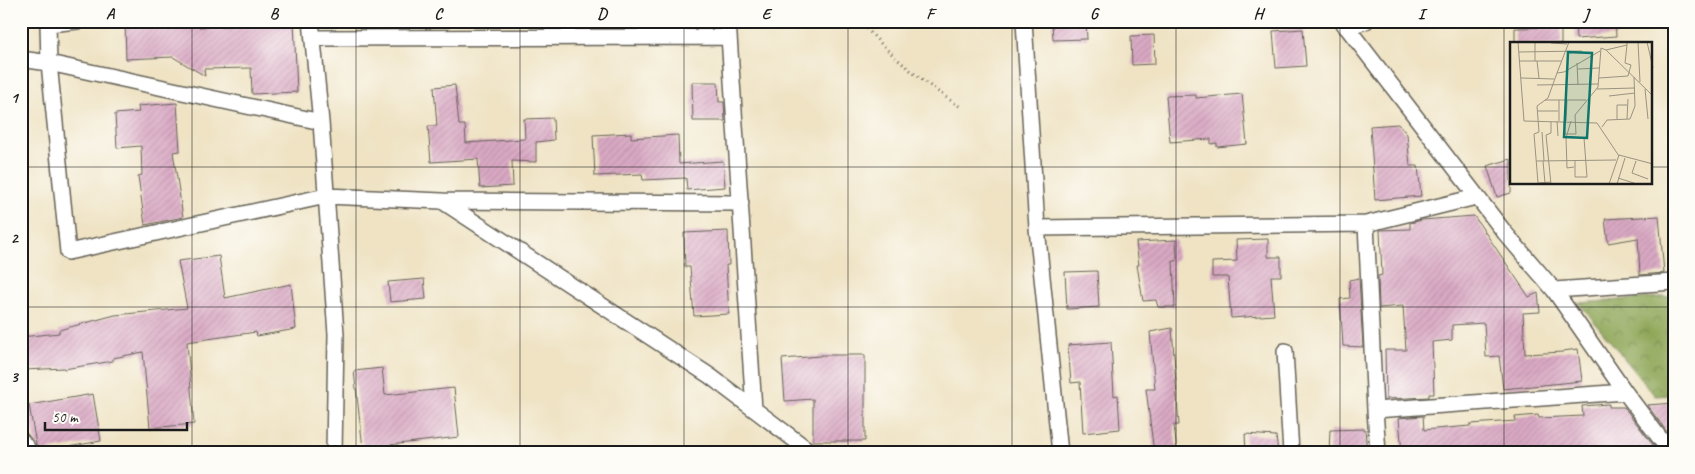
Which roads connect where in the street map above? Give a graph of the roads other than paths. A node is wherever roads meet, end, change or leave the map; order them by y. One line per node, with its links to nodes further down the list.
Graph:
1 (78, 21): 10 (street)
2 (311, 21): 7 (street)
3 (728, 21): 8 (street)
4 (1024, 21): 17 (street)
5 (1366, 21): 6 (street)
6 (1344, 24): 13 (street)
7 (313, 38): 8 (street); 11 (street)
8 (729, 38): 15 (street)
9 (21, 59): 10 (street)
10 (49, 63): 11 (street); 12 (street)
11 (321, 122): 12 (street)
12 (326, 196): 14 (street); 26 (street)
13 (1476, 197): 16 (street); 19 (street)
14 (442, 201): 15 (street); 22 (street)
15 (741, 203): 22 (street)
16 (1366, 224): 17 (street); 23 (street)
17 (1038, 228): 28 (street)
18 (1674, 282): 19 (street)
19 (1554, 290): 21 (street)
20 (1286, 351): 29 (street)
21 (1625, 392): 23 (street); 31 (street)
22 (754, 410): 27 (street)
23 (1375, 410): 30 (street)
24 (21, 440): 25 (street)
25 (31, 453)
26 (334, 453)
27 (812, 453)
28 (1060, 453)
29 (1291, 453)
30 (1378, 453)
31 (1671, 453)

